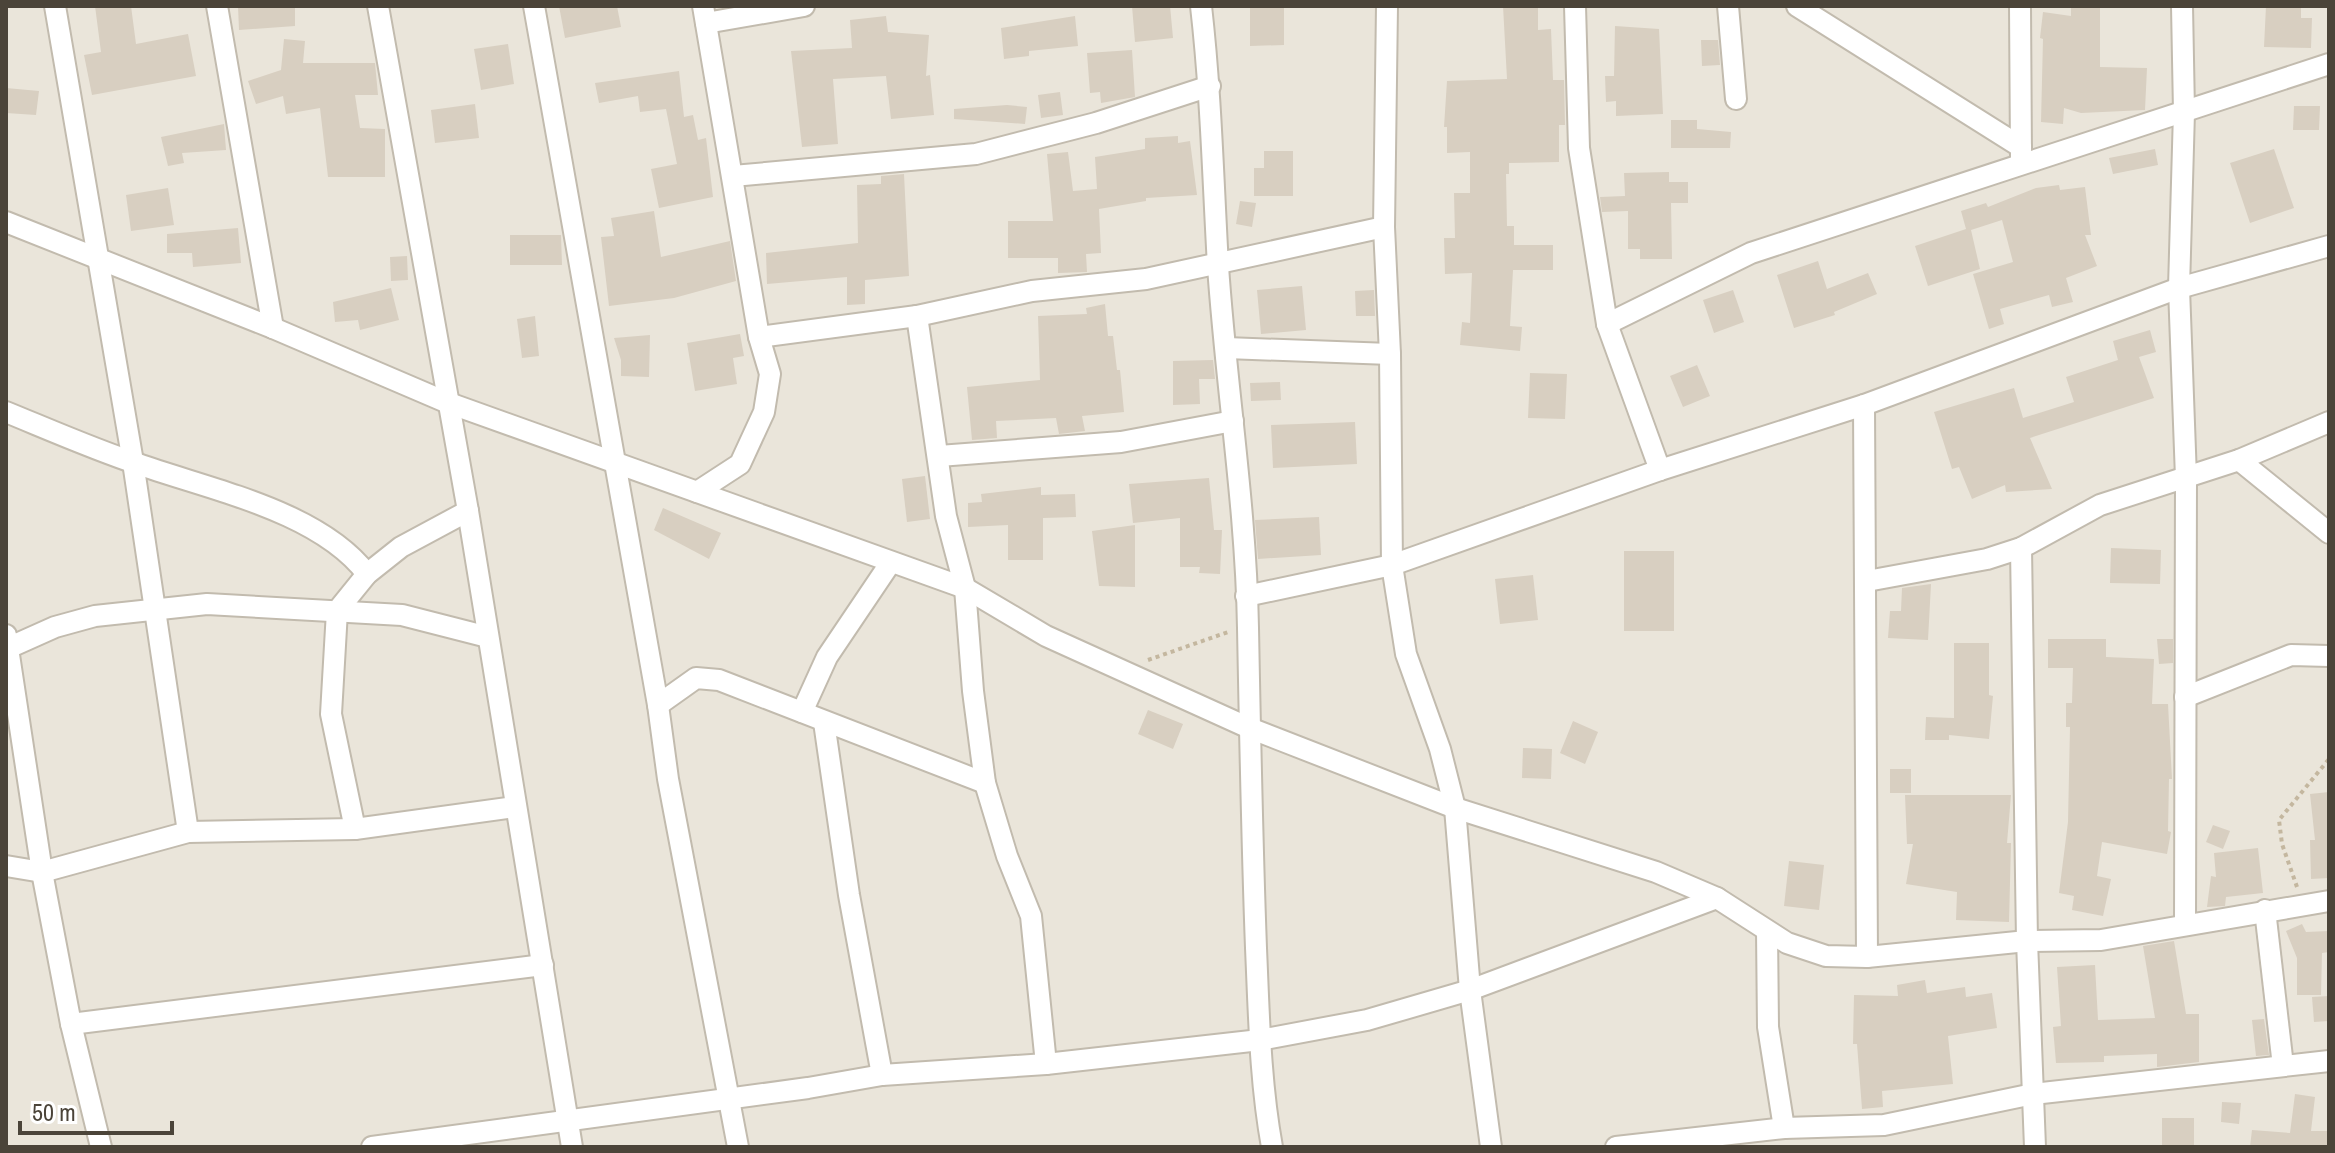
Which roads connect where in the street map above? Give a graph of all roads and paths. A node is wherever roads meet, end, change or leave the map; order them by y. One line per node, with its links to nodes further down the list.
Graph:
1 (55, 6): 23 (street)
2 (217, 6): 28 (street)
3 (378, 6): 32 (street)
4 (534, 6): 40 (street)
5 (804, 6): 13 (street)
6 (1201, 6): 15 (street)
7 (1387, 6): 21 (street)
8 (1575, 6): 27 (street)
9 (1728, 6): 16 (street)
10 (1797, 6): 18 (street)
11 (2020, 6): 18 (street)
12 (2182, 6): 17 (street)
13 (704, 14): 19 (street)
14 (2329, 64): 17 (street)
15 (1210, 86): 19 (street); 24 (street)
16 (1736, 99)
17 (2184, 112): 18 (street); 25 (street)
18 (2021, 156): 27 (street)
19 (733, 176): 29 (street)
20 (6, 222): 23 (street)
21 (1384, 227): 24 (street); 31 (street)
22 (2329, 246): 25 (street)
23 (97, 258): 28 (street); 39 (street)
24 (1218, 266): 26 (street); 30 (street)
25 (2179, 288): 33 (street); 42 (street)
26 (917, 316): 29 (street); 37 (street)
27 (1607, 324): 41 (street)
28 (273, 328): 32 (street)
29 (759, 337): 43 (street)
30 (1226, 348): 31 (street); 35 (street)
31 (1390, 354): 48 (street)
32 (446, 402): 40 (street); 44 (street)
33 (1864, 405): 41 (street); 50 (street)
34 (6, 412): 39 (street)
35 (1233, 421): 37 (street); 52 (street)
36 (2329, 422): 38 (street)
37 (939, 456): 51 (street)
38 (2239, 460): 42 (street); 45 (street)
39 (133, 462): 49 (street); 53 (street)
40 (614, 465): 43 (street); 61 (street)
41 (1660, 470): 48 (street)
42 (2186, 478): 46 (street); 60 (street)
43 (697, 492): 47 (street)
44 (468, 511): 49 (street); 56 (street)
45 (2329, 533)
46 (2021, 548): 50 (street); 79 (street)
47 (891, 562): 51 (street); 62 (street)
48 (1392, 565): 52 (street); 68 (street)
49 (367, 574): 54 (street)
50 (1867, 581): 80 (street)
51 (965, 588): 59 (street); 66 (street)
52 (1246, 596): 55 (street)
53 (156, 609): 54 (street); 57 (street); 70 (street)
54 (337, 611): 56 (street); 69 (street)
55 (1248, 625): 59 (path); 64 (street)
56 (488, 637): 67 (street)
57 (7, 642): 72 (street)
58 (2329, 656): 60 (street)
59 (1124, 668): 64 (street)
60 (2185, 697): 77 (street)
61 (658, 705): 62 (street); 90 (street)
62 (802, 712): 63 (street)
63 (824, 722): 66 (street); 88 (street)
64 (1247, 727): 68 (street); 84 (street)
65 (2329, 759): 75 (path)
66 (985, 783): 86 (street)
67 (515, 807): 69 (street); 81 (street)
68 (1455, 808): 73 (street); 82 (street)
69 (355, 829): 70 (street)
70 (188, 832): 72 (street)
71 (6, 866): 72 (street)
72 (42, 872): 83 (street)
73 (1717, 898): 78 (street); 82 (street)
74 (2329, 901): 75 (street)
75 (2303, 904): 76 (street)
76 (2265, 910): 77 (street); 87 (street)
77 (2185, 923): 79 (street)
78 (1767, 931): 80 (street); 92 (street)
79 (2027, 941): 80 (street); 89 (street)
80 (1867, 957)
81 (543, 965): 83 (street); 91 (street)
82 (1470, 990): 84 (street); 98 (street)
83 (71, 1024): 93 (street)
84 (1260, 1040): 86 (street); 97 (street)
85 (2329, 1061): 87 (street)
86 (1046, 1064): 88 (street)
87 (2283, 1066): 89 (street)
88 (882, 1075): 90 (street)
89 (2033, 1094): 92 (street); 100 (street)
90 (731, 1099): 91 (street); 96 (street)
91 (569, 1119): 94 (street); 95 (street)
92 (1784, 1128): 99 (street)
93 (101, 1147)
94 (372, 1147)
95 (572, 1147)
96 (738, 1147)
97 (1272, 1147)
98 (1491, 1147)
99 (1616, 1147)
100 (2035, 1147)

